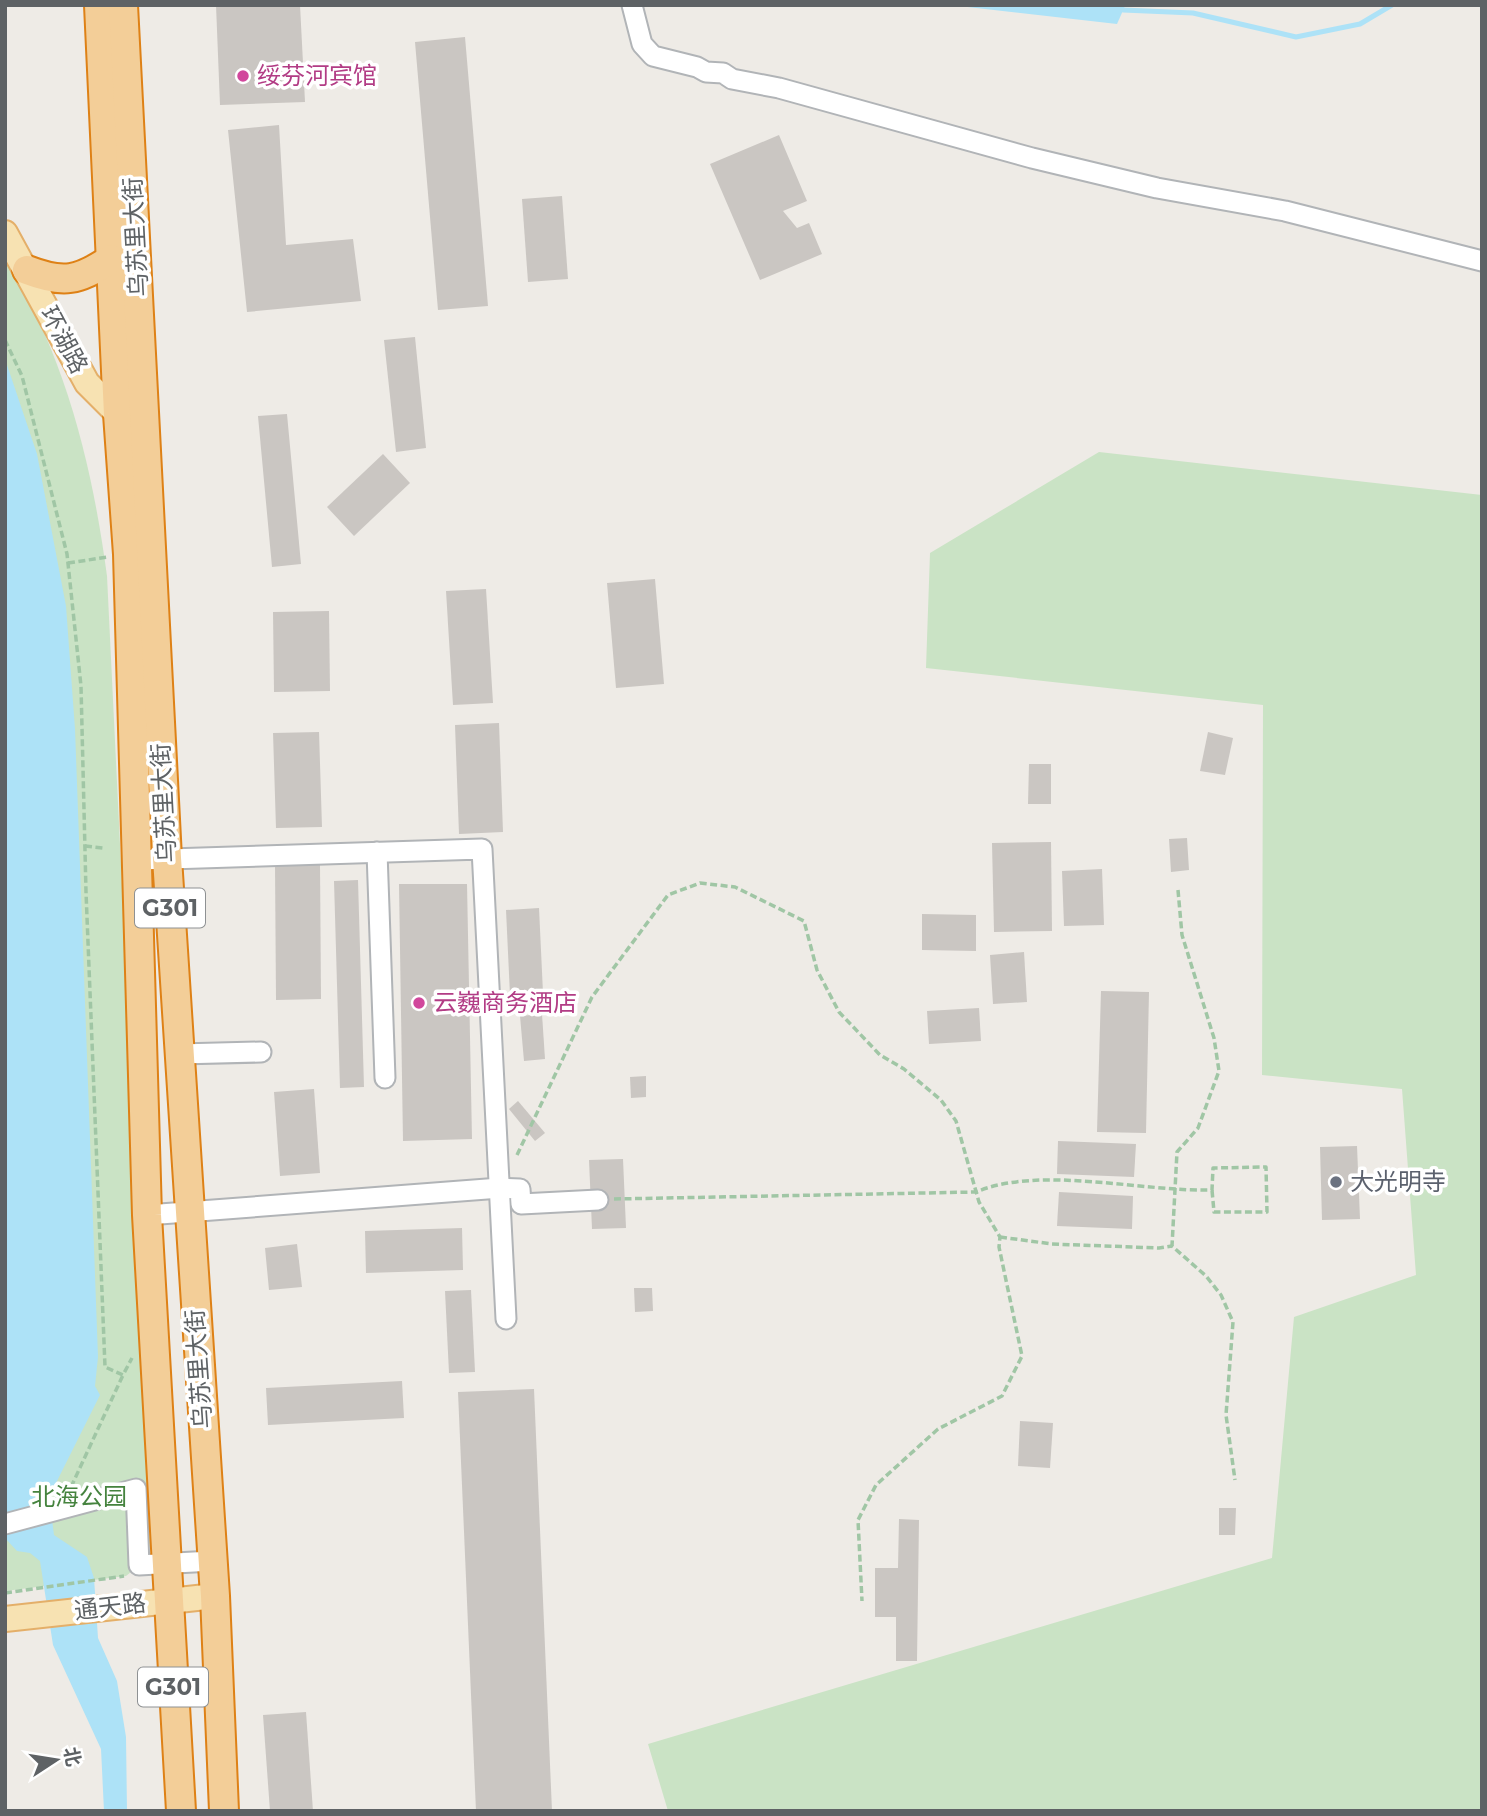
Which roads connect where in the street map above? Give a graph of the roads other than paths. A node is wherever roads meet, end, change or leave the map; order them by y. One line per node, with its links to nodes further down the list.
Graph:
1 (99, 5): 5 (highway, 乌苏里大街 / G301)
2 (123, 5): 9 (highway, 乌苏里大街 / G301)
3 (632, 5): 6 (street)
4 (5, 233): 7 (main road, 环湖路)
5 (111, 259): 7 (highway); 8 (highway, 乌苏里大街 / G301)
6 (1482, 261)
7 (27, 270): 8 (main road, 环湖路)
8 (118, 414): 9 (main road, 环湖路); 12 (highway, 乌苏里大街 / G301)
9 (146, 425): 11 (highway, 乌苏里大街 / G301)
10 (377, 852): 11 (street); 15 (street); 16 (street)
11 (167, 858): 12 (street); 14 (highway, 乌苏里大街 / G301)
12 (138, 860): 19 (highway, 乌苏里大街 / G301)
13 (261, 1052): 14 (street)
14 (179, 1054): 18 (highway, 乌苏里大街 / G301)
15 (385, 1078)
16 (500, 1188): 17 (street); 18 (street); 20 (street)
17 (598, 1200)
18 (189, 1212): 19 (street); 22 (highway, 乌苏里大街 / G301)
19 (147, 1215): 23 (highway, 乌苏里大街 / G301)
20 (506, 1319)
21 (5, 1524): 23 (street)
22 (212, 1561): 23 (street); 24 (highway, 乌苏里大街 / G301)
23 (166, 1563): 25 (highway, 乌苏里大街 / G301)
24 (215, 1596): 25 (main road, 通天路); 28 (highway, 乌苏里大街 / G301)
25 (168, 1600): 26 (main road, 通天路); 27 (highway, 乌苏里大街 / G301)
26 (12, 1619)
27 (180, 1811)
28 (224, 1811)

